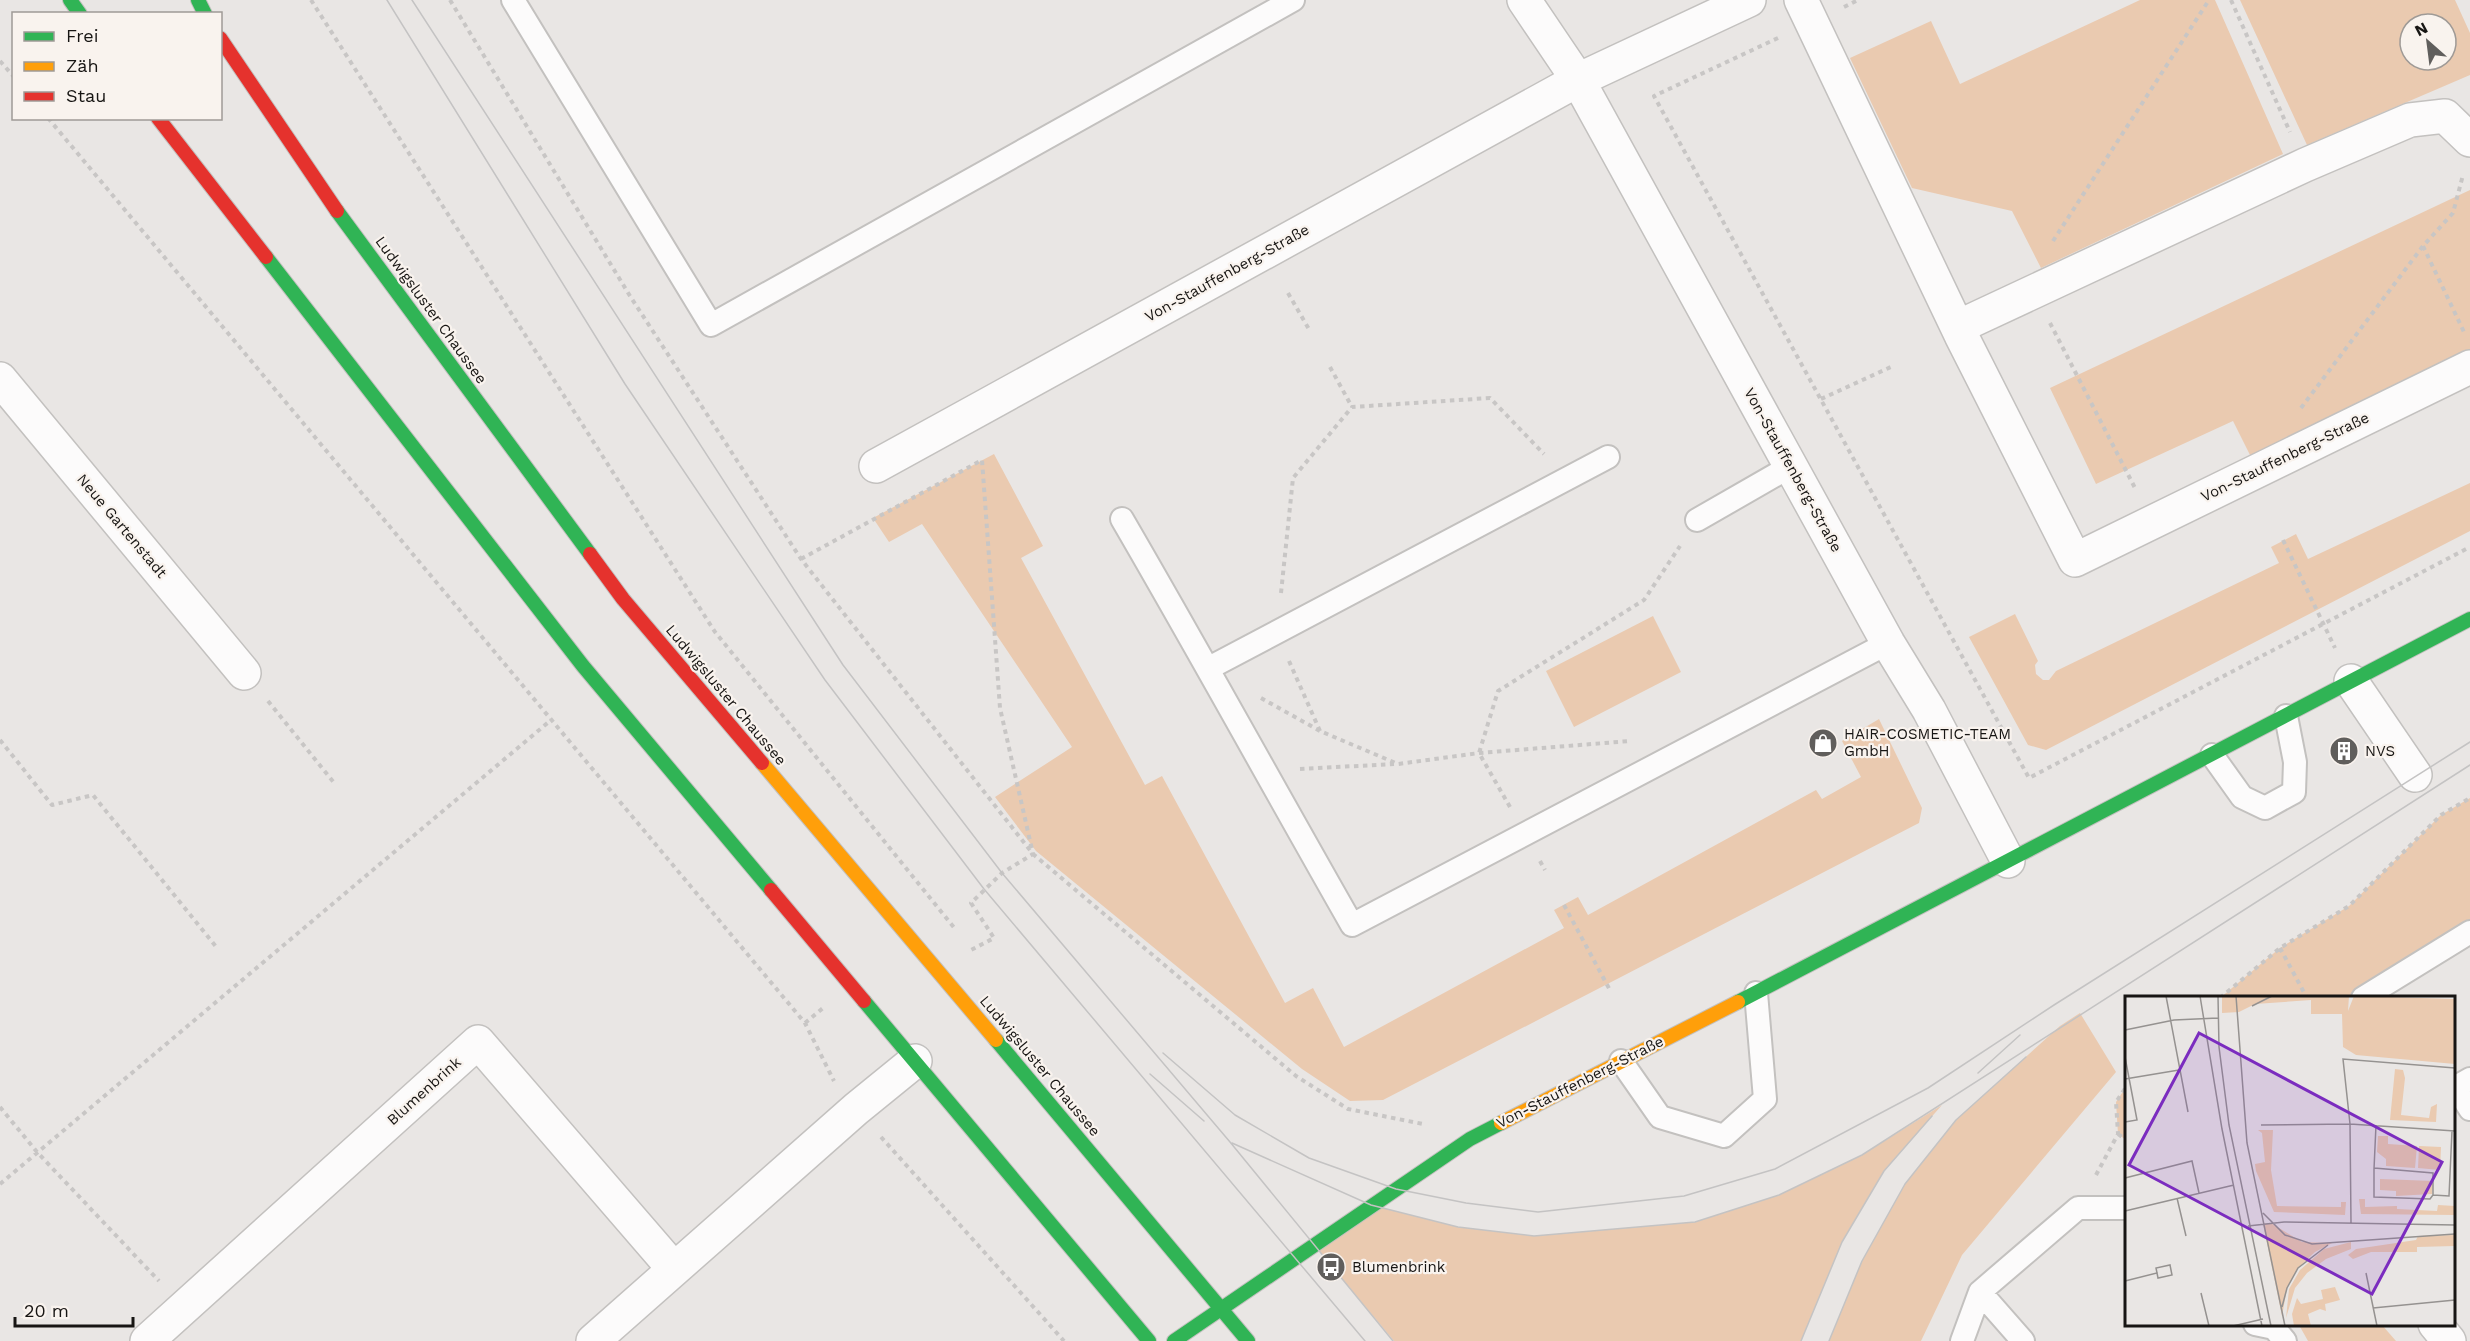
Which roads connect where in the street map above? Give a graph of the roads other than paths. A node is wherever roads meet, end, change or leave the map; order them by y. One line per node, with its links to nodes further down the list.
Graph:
1 (513, 0): 2 (lane)
2 (1293, 0)
3 (1524, 0): 7 (street, Von-Stauffenberg-Straße)
4 (1749, 0): 7 (street, Von-Stauffenberg-Straße)
5 (1807, 11): 10 (street, Von-Stauffenberg-Straße)
6 (222, 41): 37 (street, Ludwigsluster Chaussee)
7 (1578, 80): 14 (street, Von-Stauffenberg-Straße); 15 (street, Von-Stauffenberg-Straße)
8 (160, 120): 30 (street)
9 (2467, 156): 10 (street)
10 (1958, 327): 11 (street, Von-Stauffenberg-Straße)
11 (2468, 351)
12 (0, 379): 21 (street, Neue Gartenstadt)
13 (1608, 457): 20 (lane)
14 (876, 466)
15 (1791, 466): 17 (lane); 19 (street, Von-Stauffenberg-Straße)
16 (1122, 519): 20 (lane)
17 (1697, 520)
18 (2470, 619): 22 (street, Von-Stauffenberg-Straße)
19 (1888, 643): 20 (lane); 26 (street, Von-Stauffenberg-Straße)
20 (1209, 668)
21 (244, 673)
22 (2351, 681): 23 (street, Von-Stauffenberg-Straße); 25 (street)
23 (2286, 716): 24 (street, Von-Stauffenberg-Straße); 24 (lane)
24 (2212, 755): 26 (street, Von-Stauffenberg-Straße)
25 (2415, 776)
26 (2008, 861): 28 (street, Von-Stauffenberg-Straße)
27 (2470, 932): 29 (lane)
28 (1756, 993): 31 (street, Von-Stauffenberg-Straße); 31 (lane)
29 (2366, 996)
30 (915, 1061): 35 (street); 42 (street)
31 (1621, 1061): 37 (street, Von-Stauffenberg-Straße)
32 (2470, 1079): 33 (lane)
33 (2470, 1109)
34 (2125, 1208): 36 (lane)
35 (674, 1269): 40 (street, Blumenbrink); 41 (street)
36 (1980, 1292): 45 (lane); 46 (lane)
37 (1222, 1308): 43 (street, Von-Stauffenberg-Straße); 44 (street, Ludwigsluster Chaussee)
38 (2264, 1326): 47 (lane)
39 (2437, 1326): 48 (street)
40 (147, 1341)
41 (593, 1341)
42 (1149, 1341)
43 (1174, 1341)
44 (1248, 1341)
45 (1962, 1341)
46 (2023, 1341)
47 (2285, 1341)
48 (2449, 1341)

